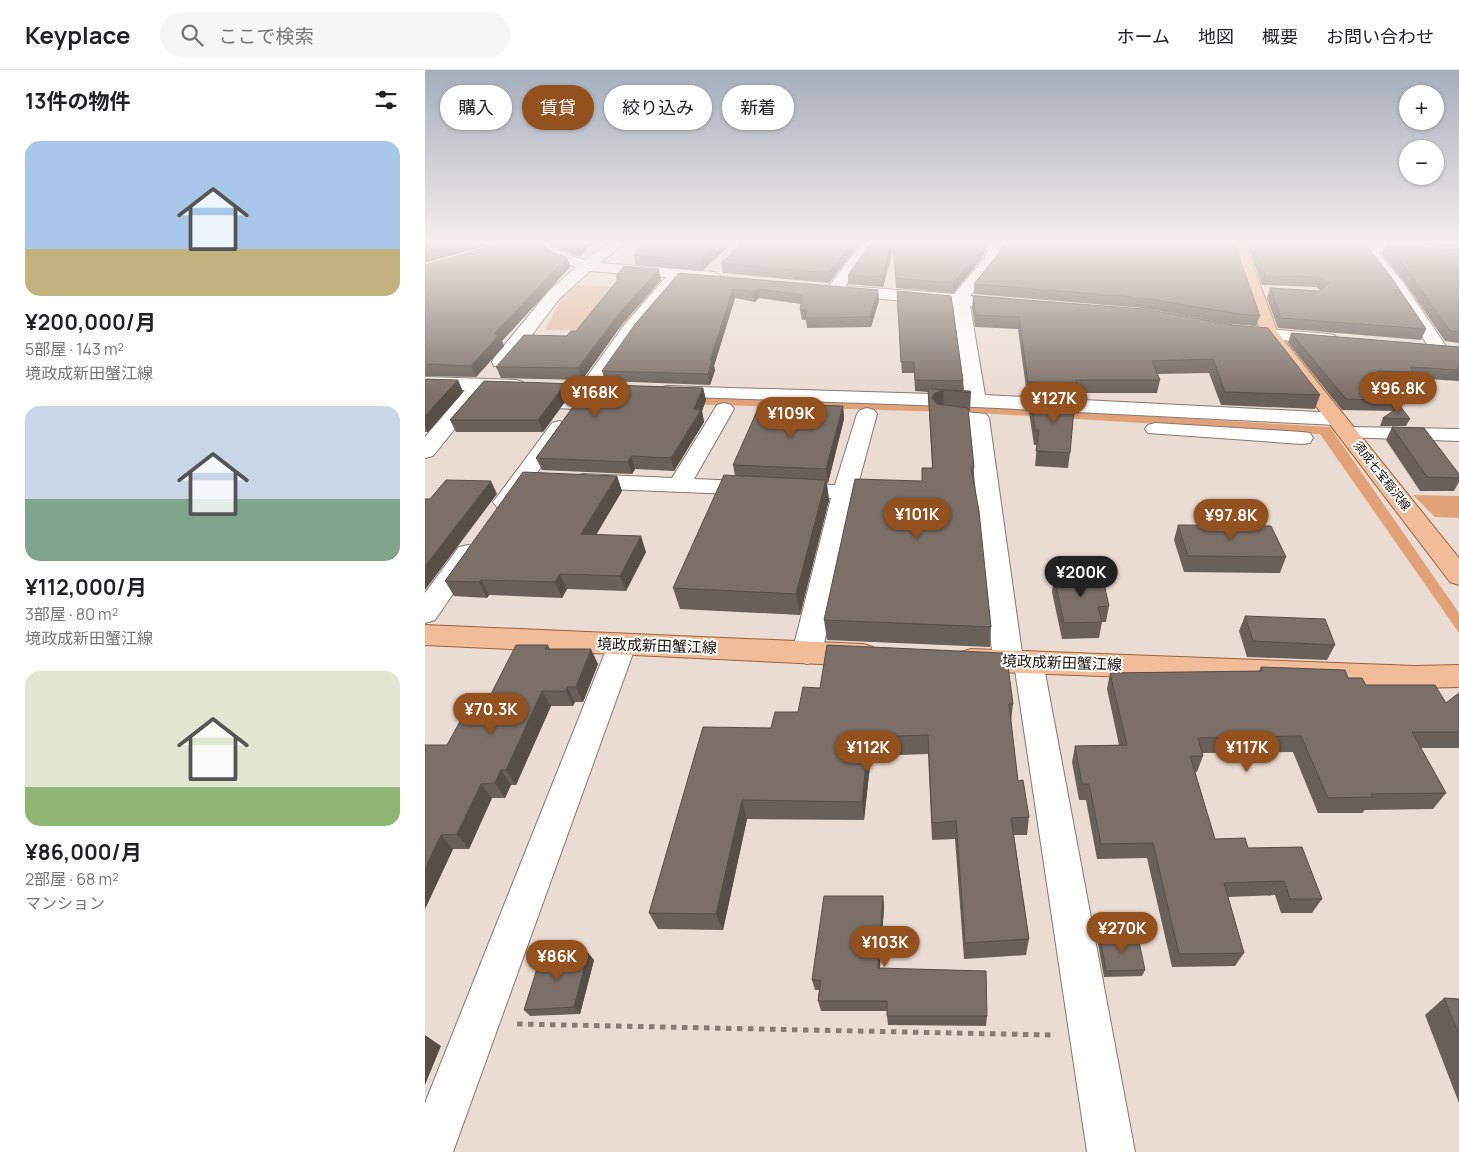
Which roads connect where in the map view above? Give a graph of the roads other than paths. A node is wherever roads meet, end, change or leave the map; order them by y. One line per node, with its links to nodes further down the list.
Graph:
1 (556, 293): 16 (street)
2 (660, 293): 17 (street)
3 (874, 293): 7 (street)
4 (965, 293): 7 (street)
5 (1256, 293): 10 (main road, 須成七宝稲沢線)
6 (1403, 293): 13 (street)
7 (959, 301): 8 (street); 21 (street)
8 (1025, 305)
9 (1223, 330): 10 (street)
10 (1270, 334): 11 (street); 23 (main road, 須成七宝稲沢線)
11 (1345, 340)
12 (1421, 347): 13 (street)
13 (1439, 349): 14 (street)
14 (1459, 350)
15 (425, 383): 16 (street)
16 (473, 393): 17 (street); 19 (street); 26 (street)
17 (582, 396): 18 (street); 27 (street)
18 (641, 398): 20 (street); 21 (street)
19 (425, 400)
20 (724, 409): 22 (street); 28 (street)
21 (978, 409): 22 (street); 23 (street); 25 (street); 37 (street)
22 (867, 414): 29 (street)
23 (1343, 426): 24 (street); 30 (main road, 須成七宝稲沢線)
24 (1459, 435)
25 (1302, 438)
26 (425, 452)
27 (522, 478): 28 (street); 31 (street)
28 (679, 486): 29 (street)
29 (839, 492): 34 (street)
30 (1459, 576)
31 (425, 613)
32 (425, 635): 33 (main road, 境政成新田蟹江線)
33 (622, 645): 34 (main road, 境政成新田蟹江線); 39 (street)
34 (807, 653): 35 (main road, 境政成新田蟹江線)
35 (893, 656)
36 (941, 658): 37 (main road, 境政成新田蟹江線)
37 (1018, 662): 38 (main road, 境政成新田蟹江線); 40 (street)
38 (1459, 676)
39 (429, 1152)
40 (1111, 1152)

